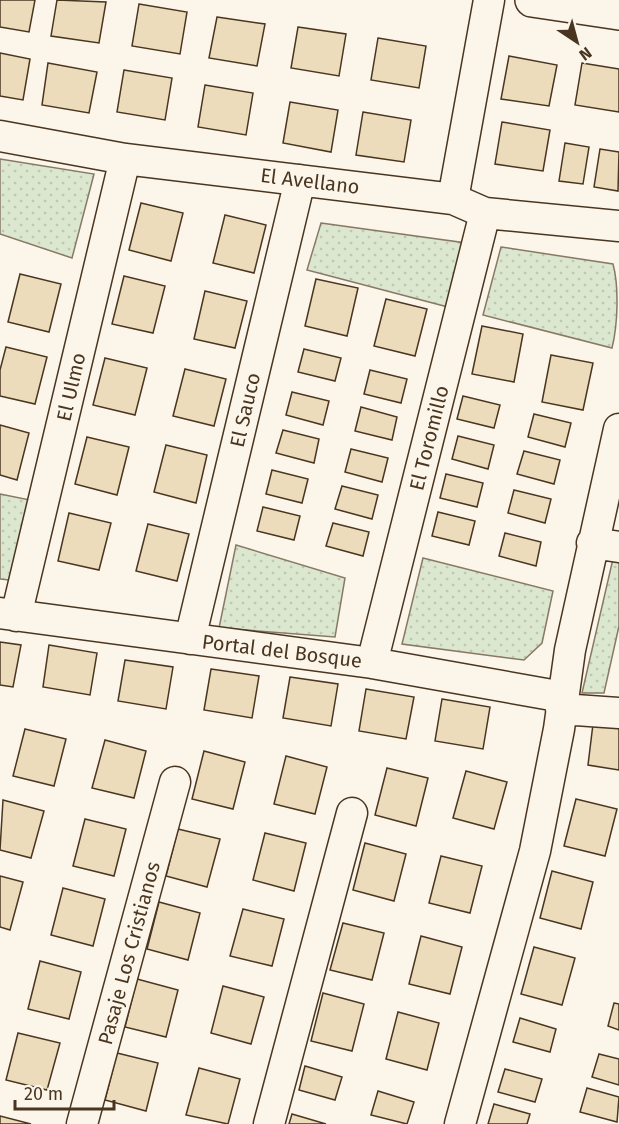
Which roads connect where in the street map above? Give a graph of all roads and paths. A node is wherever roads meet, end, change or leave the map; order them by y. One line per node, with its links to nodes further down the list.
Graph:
1 (489, 0): 7 (street)
2 (532, 0): 3 (street)
3 (619, 13)
4 (0, 136): 5 (street, El Avellano)
5 (125, 159): 6 (street, El Avellano); 12 (street, El Ulmo)
6 (300, 180): 7 (street, El Avellano); 13 (street, El Sauco)
7 (453, 199): 8 (street, El Avellano)
8 (485, 213): 9 (street, El Avellano); 14 (street, El Toromillo)
9 (619, 226)
10 (619, 429): 11 (street)
11 (606, 545): 15 (street)
12 (8, 614): 13 (street, Portal del Bosque)
13 (190, 639): 14 (street, Portal del Bosque)
14 (372, 663): 15 (street, Portal del Bosque)
15 (562, 703): 16 (street, Portal del Bosque); 21 (street)
16 (619, 713)
17 (175, 782): 19 (street, Pasaje Los Cristianos)
18 (352, 813): 20 (street)
19 (82, 1124)
20 (269, 1124)
21 (460, 1124)

